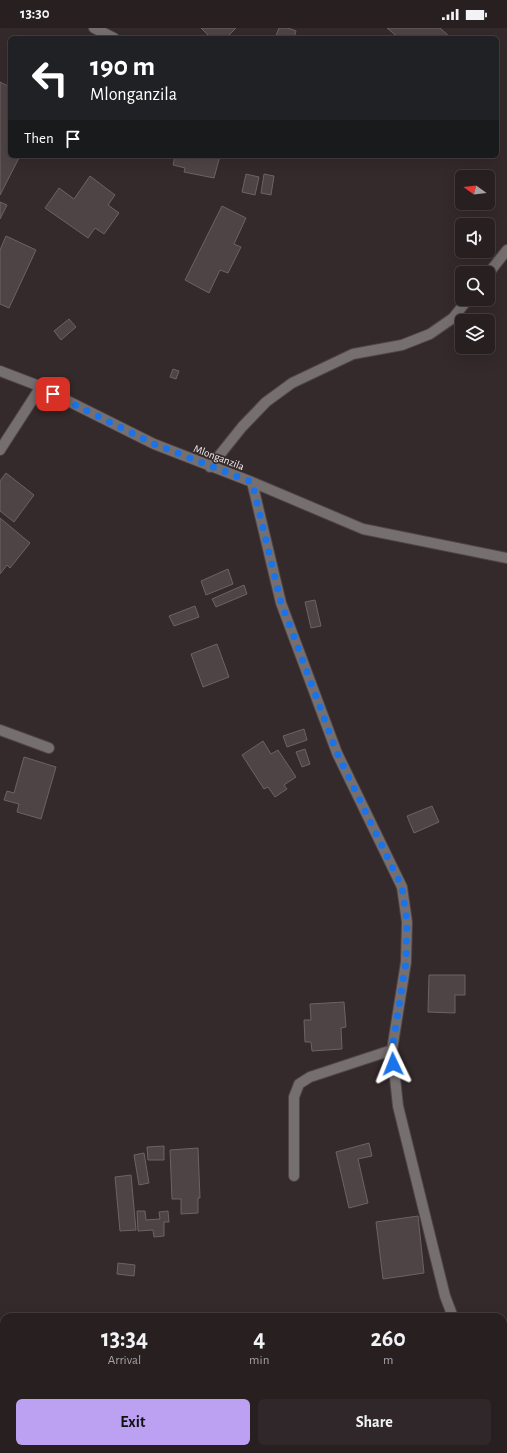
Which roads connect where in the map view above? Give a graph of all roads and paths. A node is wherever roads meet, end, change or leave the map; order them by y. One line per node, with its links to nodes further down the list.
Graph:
1 (94, 28): 2 (street)
2 (110, 36)
3 (507, 250): 4 (street)
4 (494, 266)
5 (462, 306): 9 (street)
6 (0, 371): 7 (street, Mlonganzila)
7 (40, 388): 8 (street); 9 (street, Mlonganzila)
8 (0, 450)
9 (210, 467): 10 (street, Mlonganzila)
10 (252, 482): 11 (street, Mlonganzila); 14 (street)
11 (507, 558)
12 (0, 730): 13 (street)
13 (49, 748)
14 (392, 1050): 15 (street); 16 (street)
15 (294, 1176)
16 (445, 1296): 17 (street); 18 (street)
17 (447, 1313)
18 (451, 1313)

